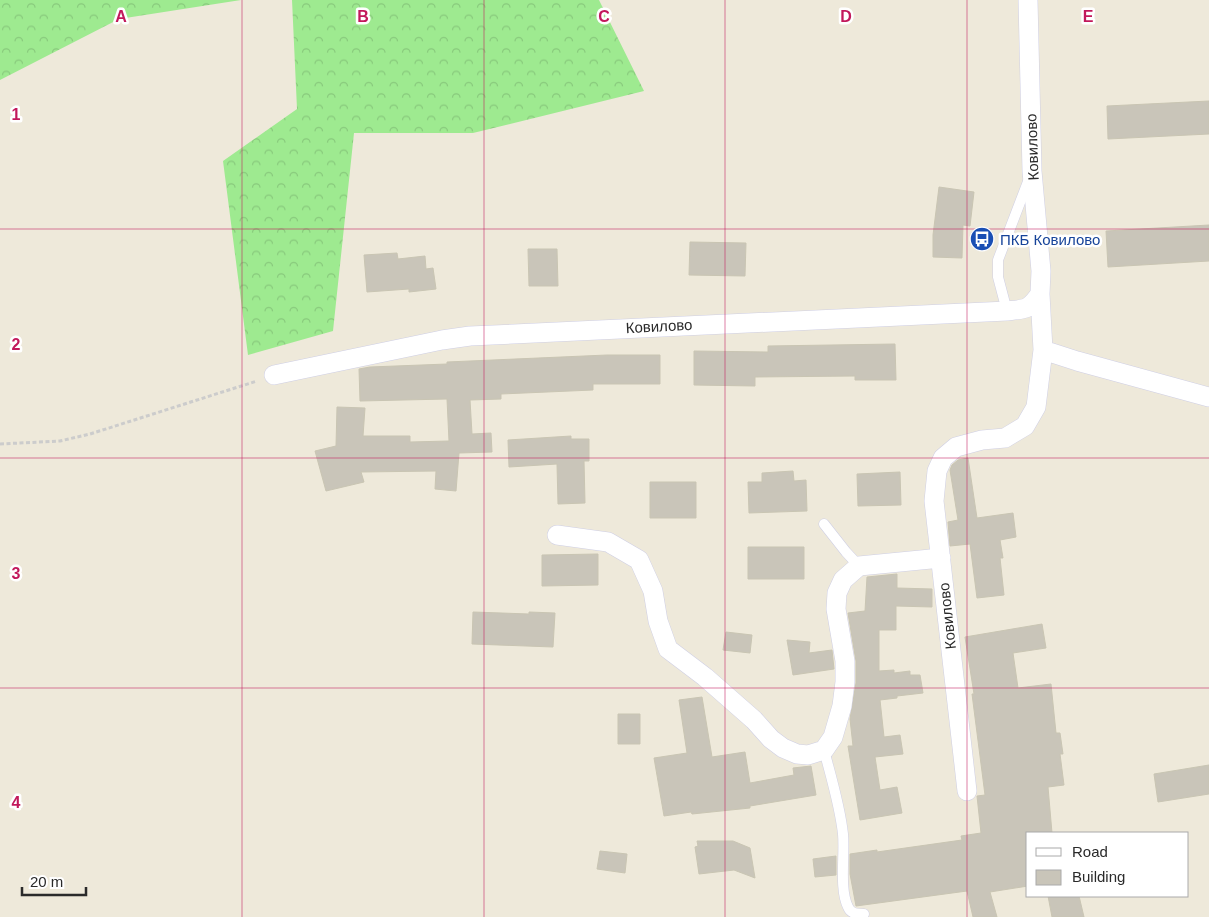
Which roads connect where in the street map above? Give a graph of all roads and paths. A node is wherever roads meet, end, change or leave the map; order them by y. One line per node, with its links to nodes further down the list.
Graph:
1 (1028, 0): 2 (street, Ковилово)
2 (1032, 171): 3 (street, Ковилово); 4 (lane)
3 (1040, 294): 4 (street, Ковилово); 5 (street, Ковилово)
4 (1007, 311): 6 (street, Ковилово)
5 (1043, 350): 7 (street); 11 (street, Ковилово)
6 (274, 375): 8 (path)
7 (1209, 397)
8 (0, 444)
9 (824, 524): 12 (lane)
10 (557, 535): 13 (street)
11 (941, 558): 12 (street); 14 (street, Ковилово)
12 (859, 566): 13 (street)
13 (824, 750): 15 (lane)
14 (967, 791)
15 (864, 914)

